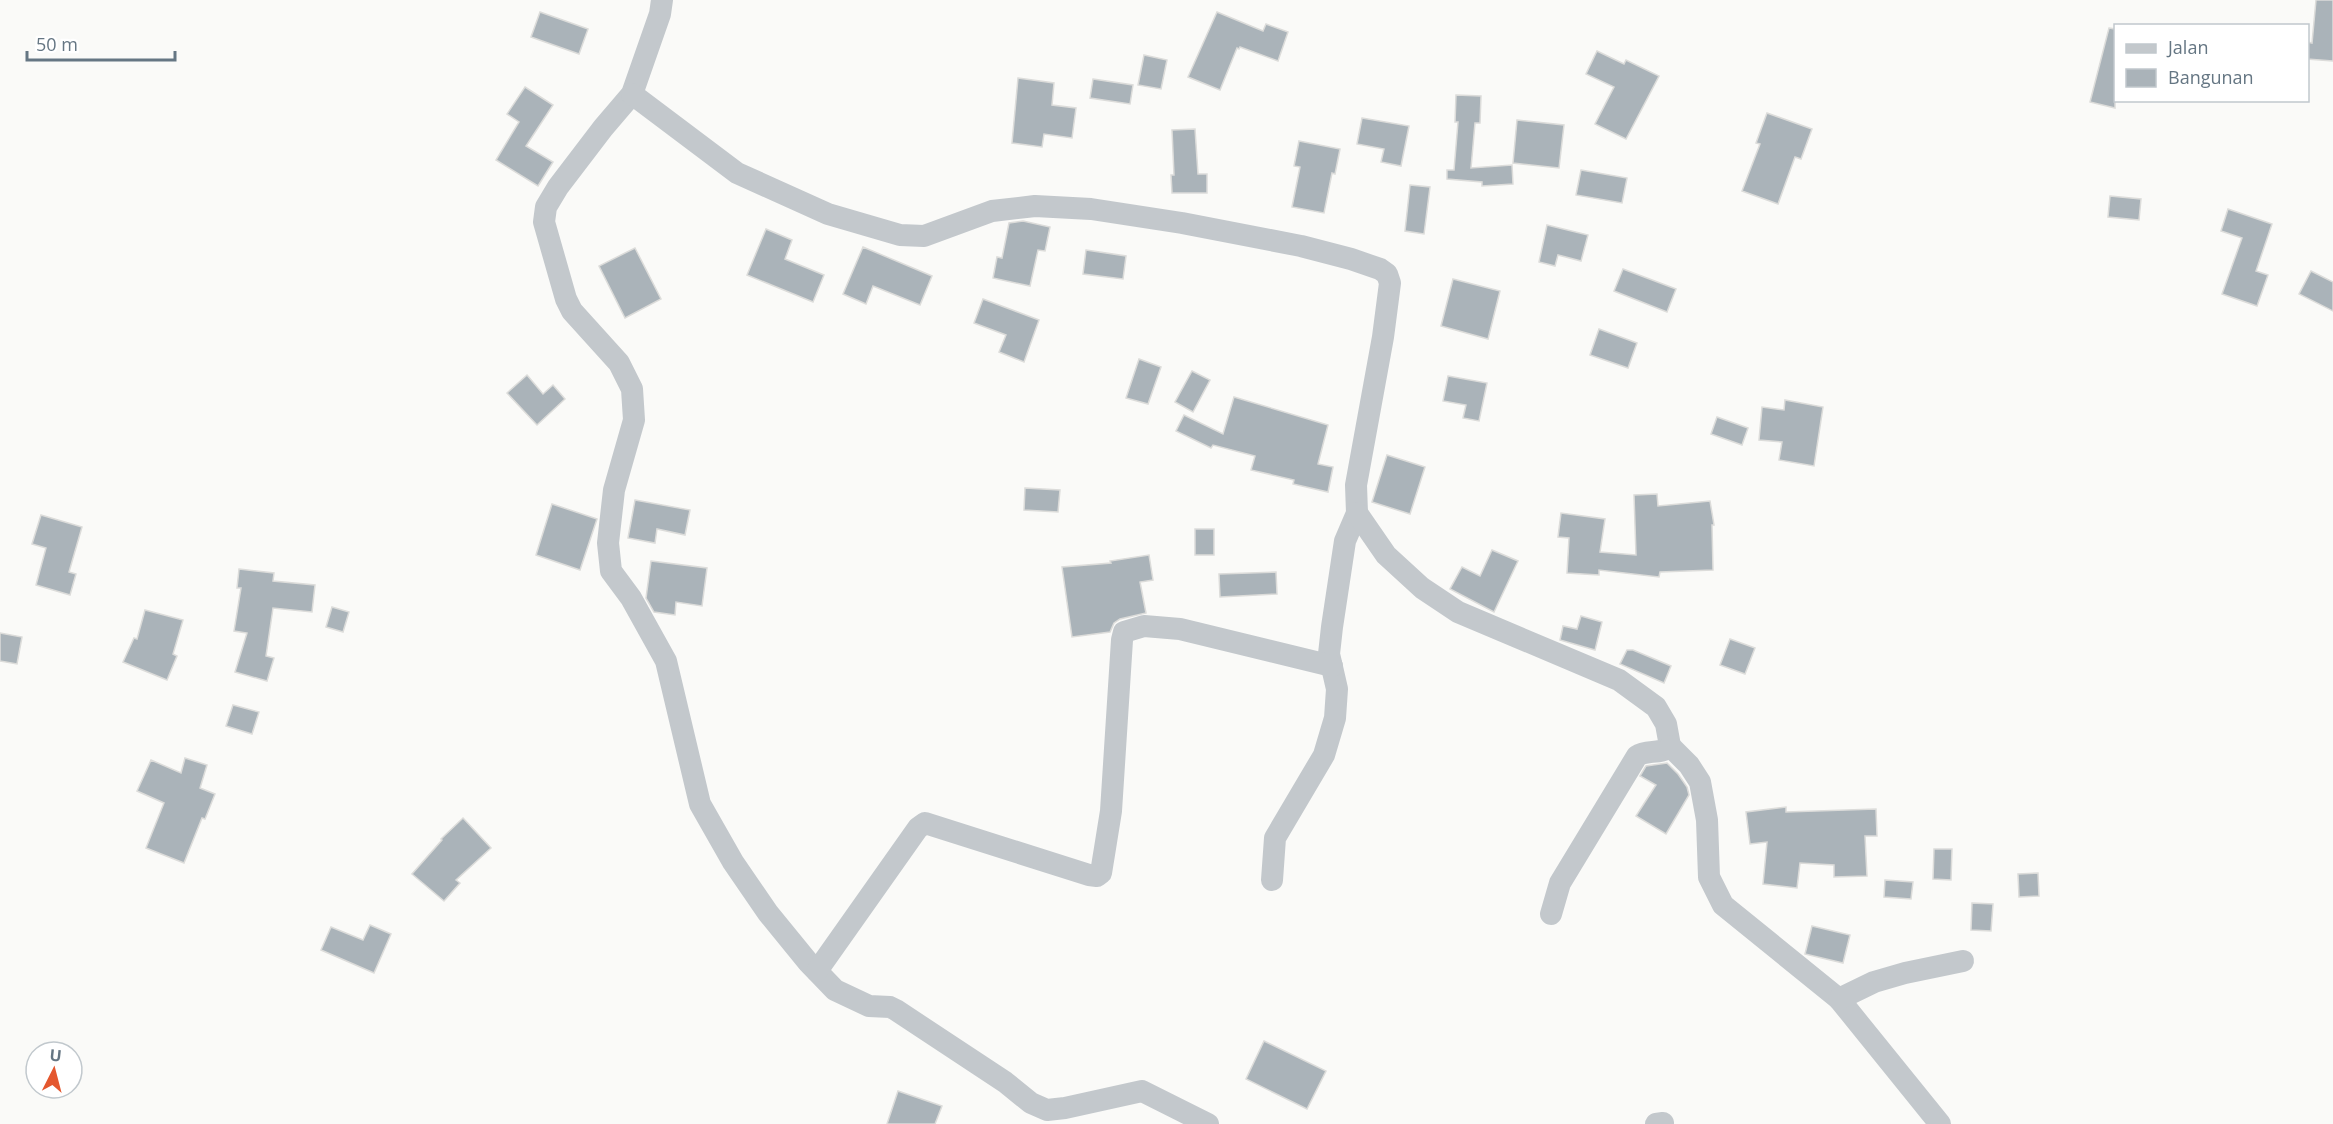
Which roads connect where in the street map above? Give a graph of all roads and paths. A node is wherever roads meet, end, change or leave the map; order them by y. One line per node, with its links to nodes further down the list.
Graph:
1 (662, 0): 2 (street)
2 (632, 94): 3 (street); 9 (street)
3 (1357, 513): 4 (street); 5 (street)
4 (1332, 666): 6 (street); 9 (street)
5 (1670, 746): 7 (street); 10 (street)
6 (1272, 880)
7 (1551, 914)
8 (1963, 961): 10 (street)
9 (817, 971): 11 (street)
10 (1839, 999): 13 (street)
11 (1178, 1117): 12 (street)
12 (1208, 1124)
13 (1940, 1124)

